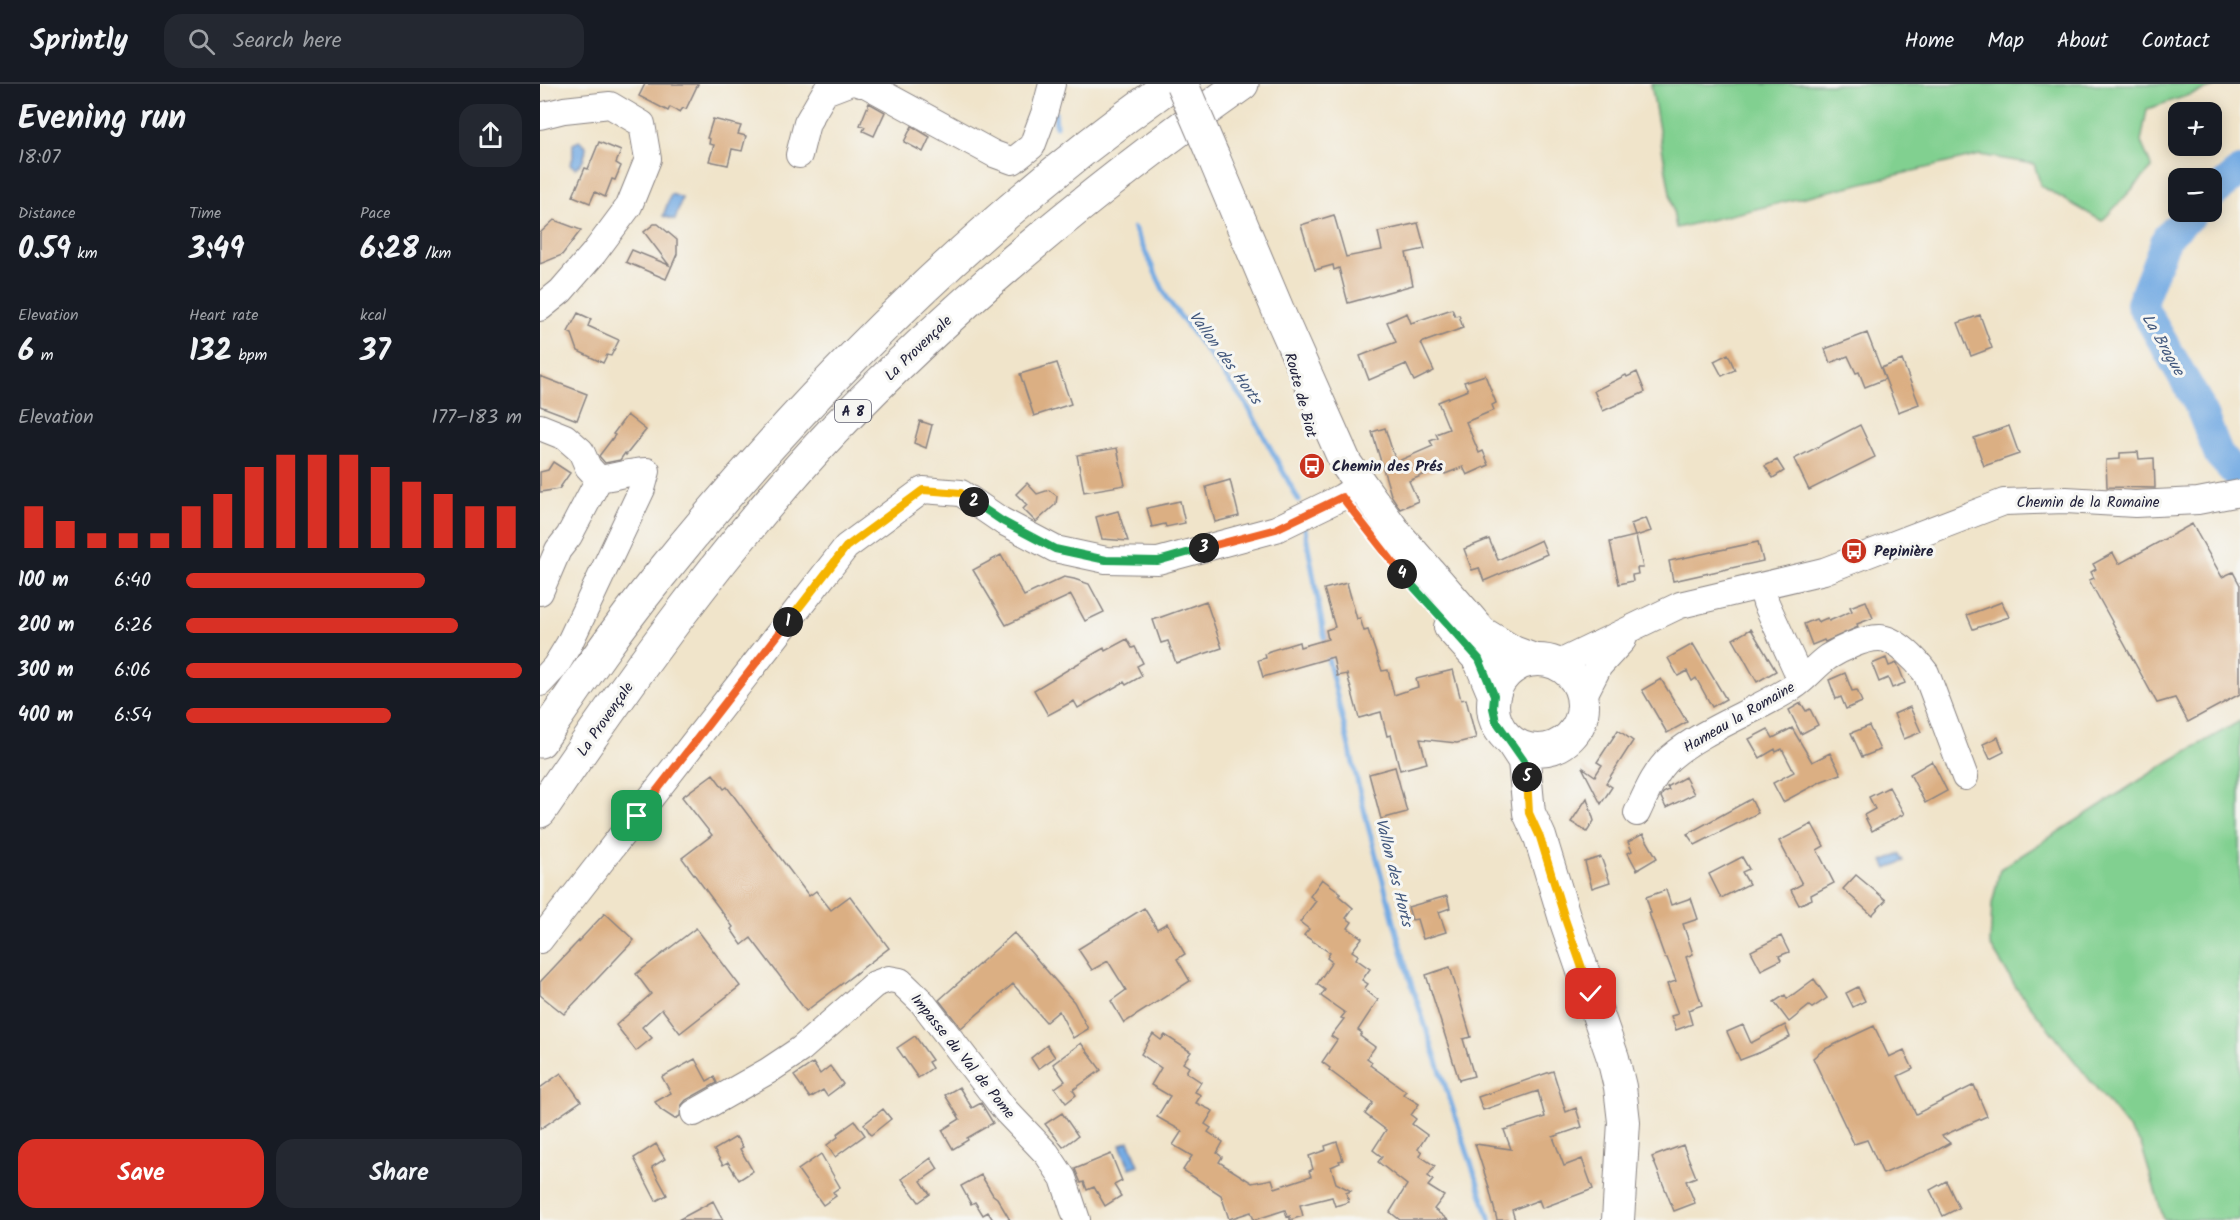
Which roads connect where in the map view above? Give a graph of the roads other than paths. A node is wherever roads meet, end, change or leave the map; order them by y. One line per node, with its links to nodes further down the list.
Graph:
1 (846, 84): 8 (street)
2 (860, 84): 3 (street)
3 (1052, 84)
4 (1171, 84): 22 (highway, A 8)
5 (1182, 84): 12 (main road, Route de Biot, bridge)
6 (1242, 84): 26 (highway, La Provençale / A 8)
7 (540, 116): 9 (street)
8 (799, 155)
9 (540, 308)
10 (540, 427): 11 (street)
11 (599, 479): 15 (street); 19 (street)
12 (1351, 491): 17 (main road, Route de Biot); 20 (main road, Route de Biot); 29 (street)
13 (2240, 493): 14 (street, Chemin de la Romaine)
14 (1768, 585): 16 (street, Chemin de la Romaine); 18 (street)
15 (540, 592)
16 (1633, 628): 17 (street, Chemin de la Romaine); 21 (street, Chemin de la Romaine)
17 (1546, 662): 20 (main road); 21 (main road)
18 (1806, 676): 25 (street, Hameau la Romaine); 27 (street, Hameau la Romaine)
19 (540, 683)
20 (1494, 695): 23 (main road)
21 (1582, 699): 24 (main road)
22 (540, 741)
23 (1511, 741): 24 (main road); 28 (main road)
24 (1558, 745): 28 (main road)
25 (1965, 777)
26 (540, 811)
27 (1637, 813)
28 (1540, 837): 32 (main road)
29 (540, 940)
30 (694, 1113): 31 (street, Impasse du Val de Pome)
31 (1077, 1220)
32 (1618, 1220)

